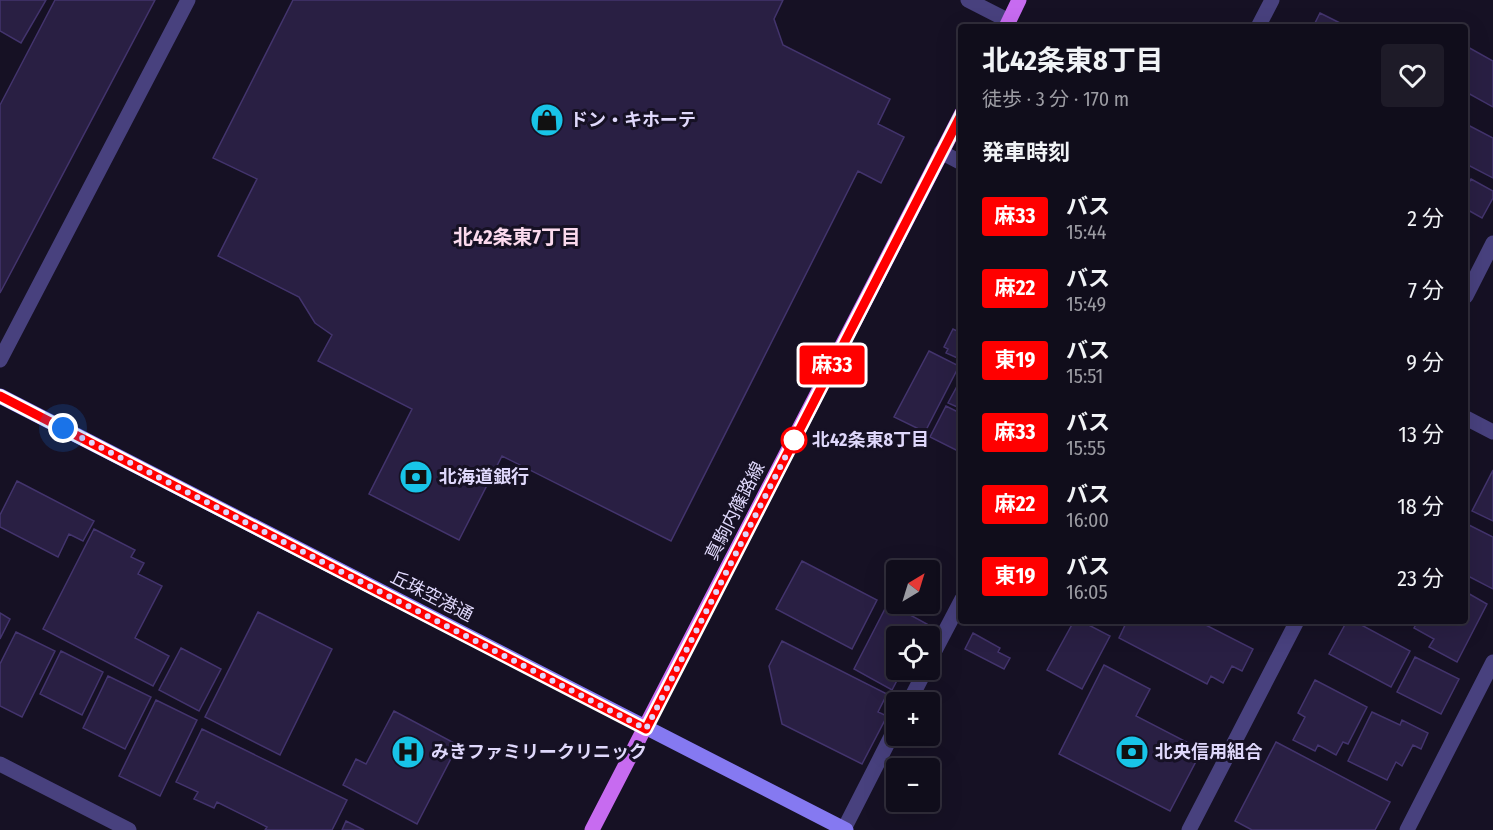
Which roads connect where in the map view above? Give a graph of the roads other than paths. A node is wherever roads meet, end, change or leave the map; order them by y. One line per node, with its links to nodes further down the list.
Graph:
1 (188, 0): 12 (street)
2 (968, 0): 5 (street)
3 (1019, 0): 5 (main road)
4 (1272, 0): 6 (street)
5 (1007, 24)
6 (1260, 24)
7 (958, 120): 8 (main road, 真駒内篠路線)
8 (941, 152): 9 (street); 20 (main road, 真駒内篠路線)
9 (958, 161)
10 (1493, 243): 11 (street)
11 (1468, 292)
12 (0, 360)
13 (0, 396): 20 (main road, 丘珠空港通)
14 (1468, 419): 15 (street)
15 (1493, 432)
16 (958, 607): 18 (street)
17 (1295, 624): 26 (street)
18 (940, 641)
19 (1493, 662): 27 (street)
20 (646, 729): 23 (main road, 丘珠空港通); 25 (main road, 真駒内篠路線)
21 (886, 746): 23 (street)
22 (0, 764): 24 (street)
23 (845, 829)
24 (129, 830)
25 (591, 830)
26 (1189, 830)
27 (1407, 830)

